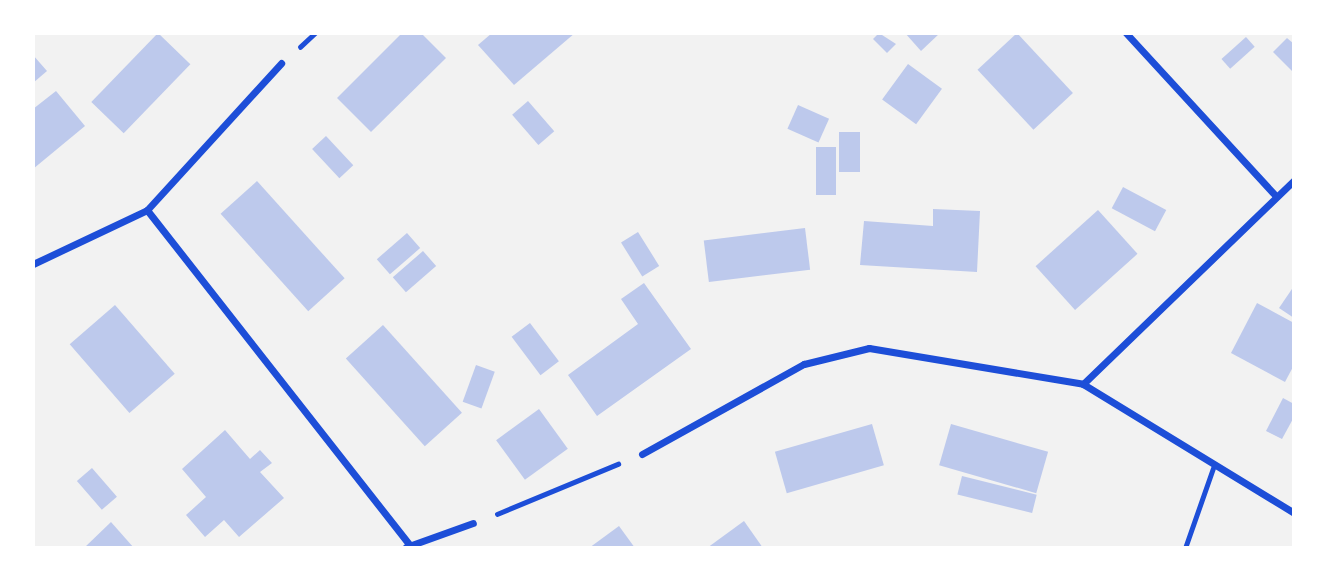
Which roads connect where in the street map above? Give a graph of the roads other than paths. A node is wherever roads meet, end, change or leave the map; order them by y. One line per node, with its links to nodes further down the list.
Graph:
1 (1126, 33): 4 (street)
2 (281, 63): 5 (street)
3 (1294, 180): 4 (street)
4 (1276, 196): 7 (street)
5 (147, 209): 6 (street); 12 (street)
6 (33, 264)
7 (1083, 384): 8 (street); 9 (street)
8 (642, 454)
9 (1213, 468): 10 (street); 13 (lane)
10 (1294, 513)
11 (473, 523): 12 (street)
12 (408, 547)
13 (1185, 548)

